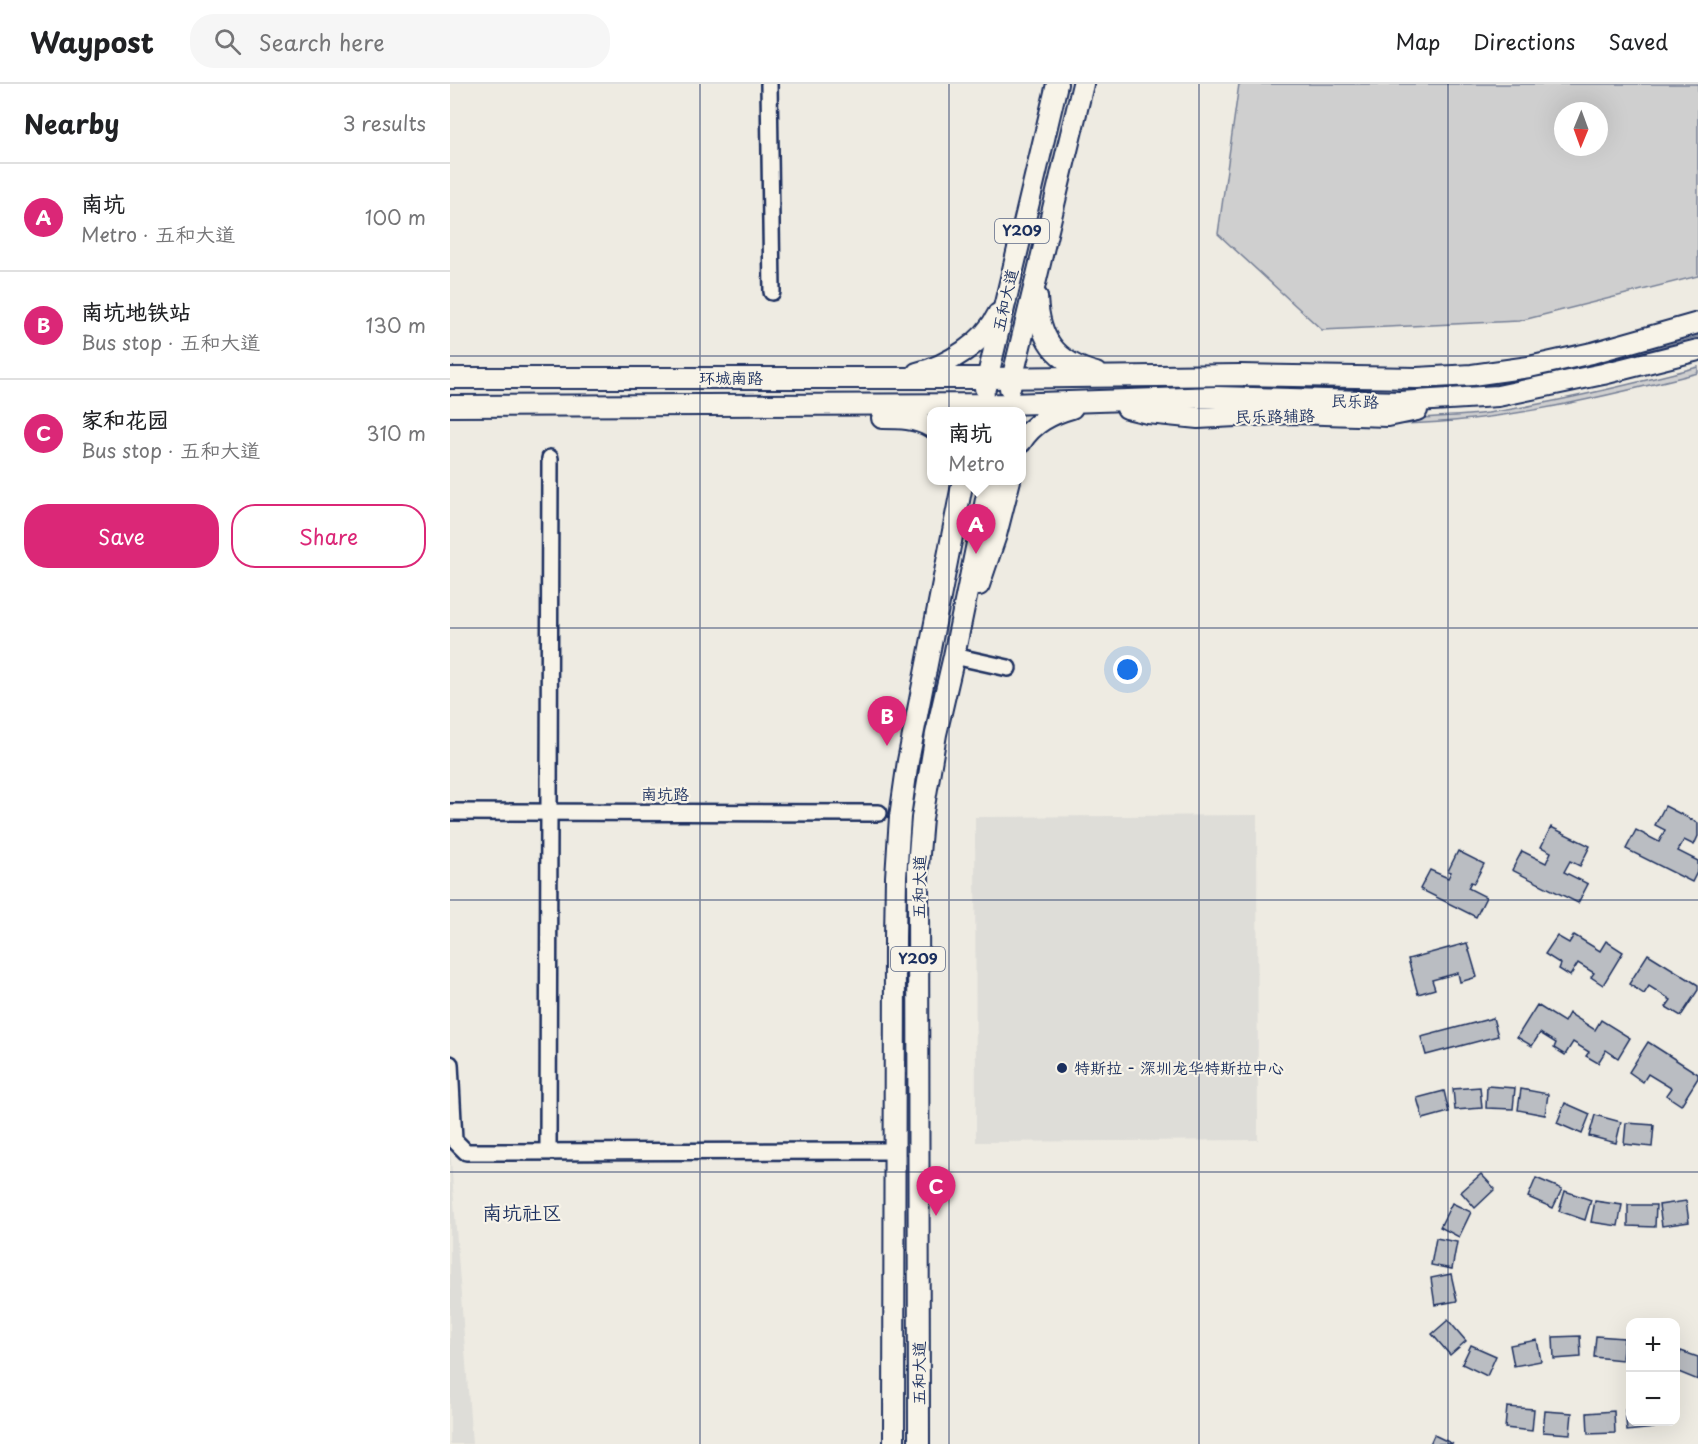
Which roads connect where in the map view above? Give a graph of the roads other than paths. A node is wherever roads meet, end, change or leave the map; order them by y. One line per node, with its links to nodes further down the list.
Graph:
1 (769, 84): 5 (street)
2 (1057, 84): 6 (main road, 五和大道 / Y209)
3 (1083, 84): 4 (main road, 五和大道 / Y209)
4 (1038, 271): 9 (main road); 14 (main road, 五和大道 / Y209)
5 (772, 292)
6 (1006, 298): 12 (main road); 13 (main road, 五和大道 / Y209)
7 (1698, 323): 9 (main road, 民乐路)
8 (1698, 350): 15 (main road, 民乐路)
9 (1110, 377): 14 (main road, 民乐路)
10 (450, 378): 11 (main road, 环城南路)
11 (799, 378): 12 (main road, 环城南路); 17 (main road)
12 (895, 378): 13 (main road, 环城南路)
13 (987, 378): 14 (main road, 环城南路); 20 (main road, 五和大道 / Y209)
14 (1013, 378): 21 (main road, 五和大道 / Y209)
15 (1451, 400): 16 (main road, 民乐路); 16 (main road, 民乐路辅路)
16 (1097, 401): 22 (main road, 民乐路); 24 (main road)
17 (799, 405): 18 (main road, 环城南路); 19 (main road, 环城南路); 23 (main road)
18 (450, 406)
19 (927, 407)
20 (980, 407)
21 (1006, 407)
22 (1019, 407)
23 (927, 425)
24 (1026, 435)
25 (550, 458): 32 (street)
26 (961, 485): 36 (main road, 五和大道 / Y209)
27 (989, 485): 29 (main road, 五和大道 / Y209)
28 (1009, 485): 29 (main road)
29 (954, 656): 30 (street); 38 (main road, 五和大道 / Y209)
30 (1008, 668)
31 (450, 812): 32 (street, 南坑路)
32 (549, 812): 33 (street, 南坑路); 35 (street)
33 (879, 813)
34 (450, 1064): 35 (street)
35 (548, 1151): 36 (street)
36 (894, 1151): 37 (main road, 五和大道 / Y209)
37 (894, 1444)
38 (919, 1444)

